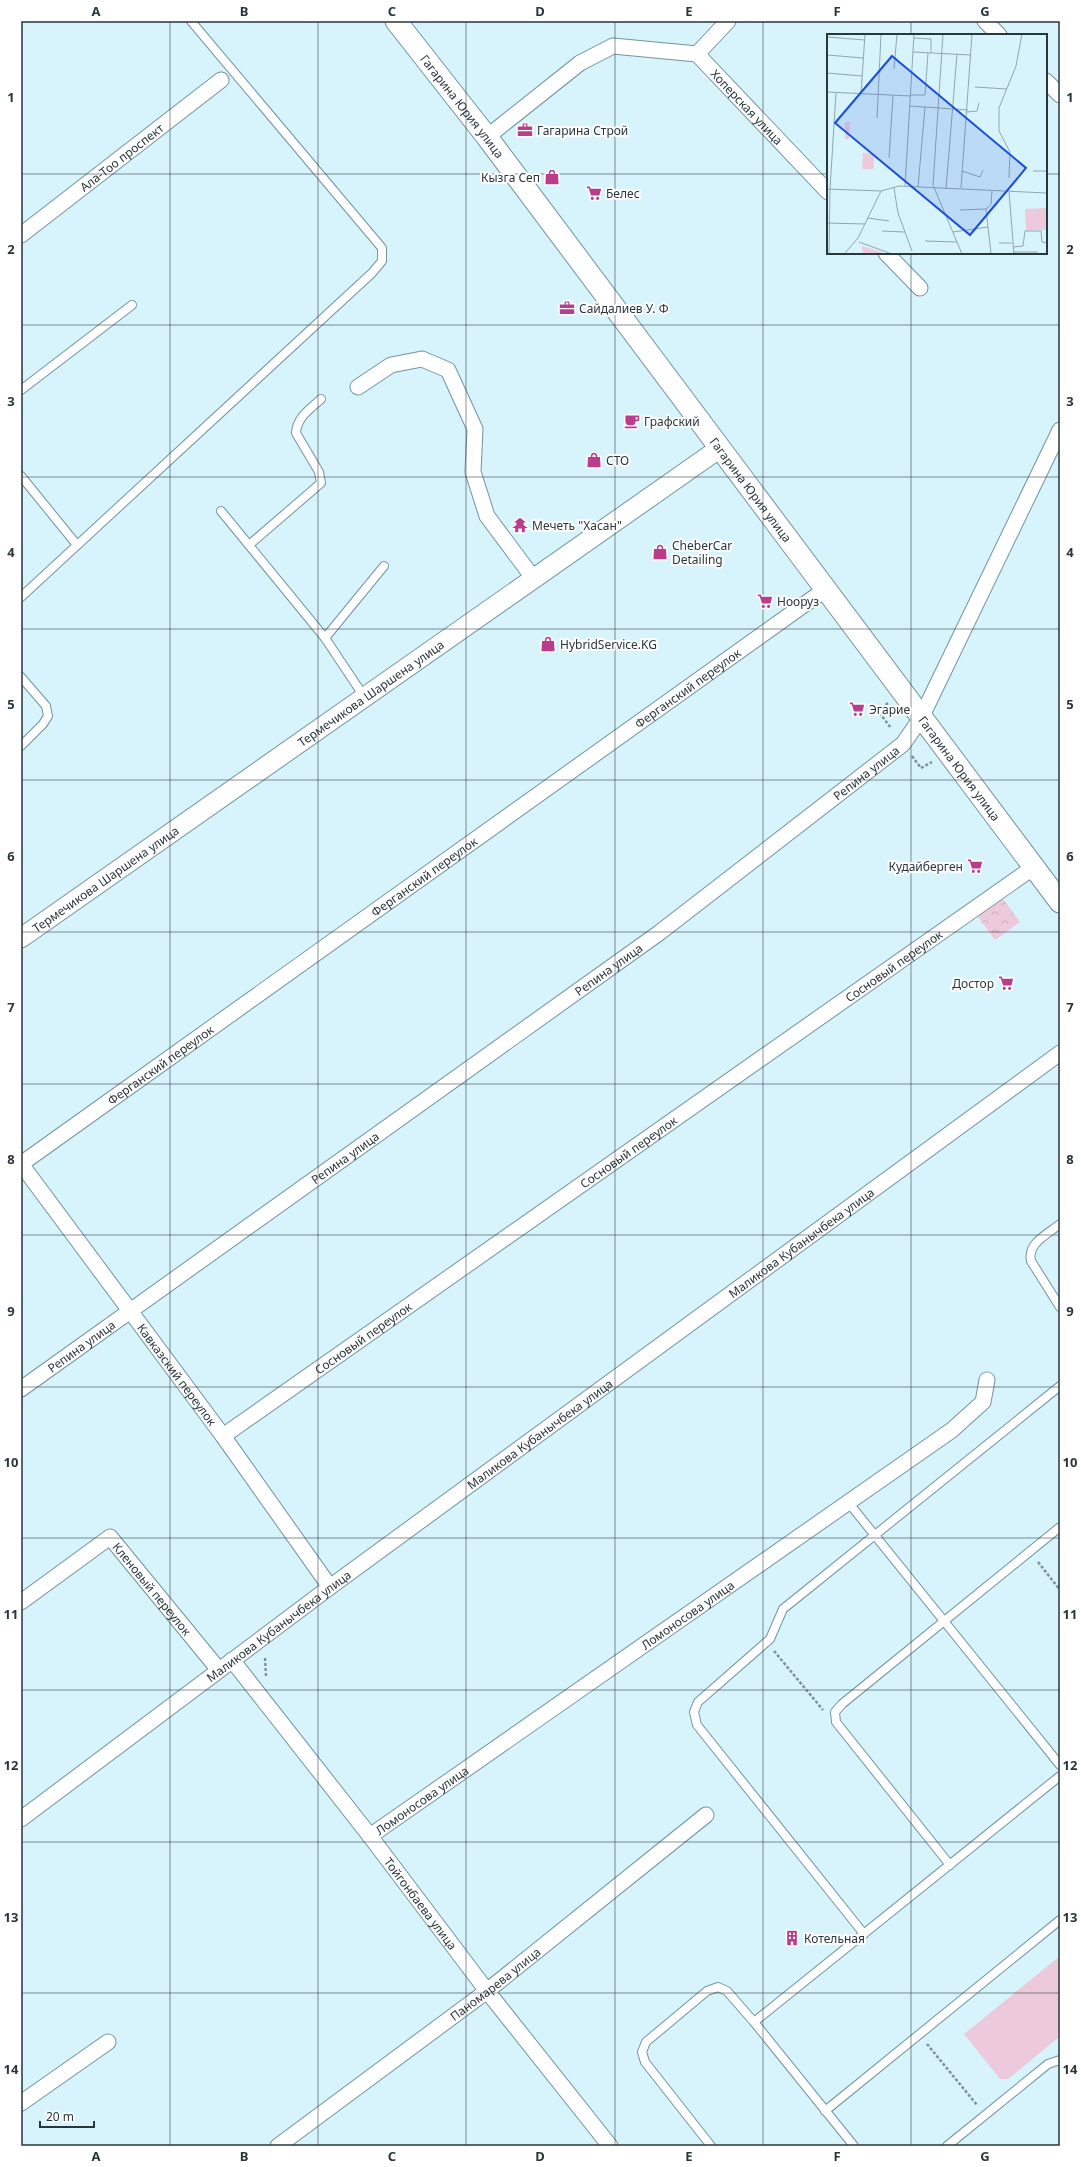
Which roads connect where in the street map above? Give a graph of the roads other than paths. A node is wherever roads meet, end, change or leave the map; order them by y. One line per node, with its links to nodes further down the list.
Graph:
1 (191, 21): 23 (lane)
2 (396, 21): 10 (main road, Гагарина Юрия улица)
3 (728, 21): 6 (street)
4 (985, 21): 5 (street)
5 (998, 34)
6 (697, 54): 10 (street); 11 (street, Хоперская улица)
7 (221, 80): 12 (street, Ала-Тоо проспект)
8 (1047, 83): 9 (street)
9 (1060, 96)
10 (487, 137): 20 (main road, Гагарина Юрия улица)
11 (827, 191)
12 (21, 234)
13 (887, 254): 14 (street)
14 (920, 288)
15 (132, 305): 17 (lane)
16 (358, 387): 26 (street)
17 (21, 390)
18 (320, 399): 24 (lane)
19 (1060, 430): 32 (street, Репина улица)
20 (720, 448): 26 (street, Термечикова Шаршена улица); 27 (main road, Гагарина Юрия улица)
21 (21, 476): 23 (lane)
22 (221, 511): 24 (lane)
23 (77, 545): 28 (lane)
24 (249, 545): 29 (lane)
25 (384, 566): 29 (lane)
26 (534, 579): 31 (street, Термечикова Шаршена улица)
27 (826, 589): 32 (main road, Гагарина Юрия улица); 38 (street, Ферганский переулок)
28 (21, 597)
29 (325, 638): 31 (lane)
30 (21, 677): 33 (lane)
31 (365, 698): 36 (street, Термечикова Шаршена улица)
32 (921, 718): 34 (main road, Гагарина Юрия улица); 41 (street, Репина улица)
33 (21, 746)
34 (1034, 867): 35 (main road, Гагарина Юрия улица); 45 (street, Сосновый переулок)
35 (1060, 902)
36 (21, 938)
37 (1060, 1053): 49 (street, Маликова Кубанычбека улица)
38 (21, 1164): 41 (street, Кавказский переулок)
39 (1060, 1224): 40 (lane)
40 (1060, 1308)
41 (129, 1310): 44 (street, Репина улица); 45 (street, Кавказский переулок)
42 (987, 1380): 46 (street, Ломоносова улица)
43 (1060, 1386): 48 (lane)
44 (21, 1389)
45 (223, 1436): 49 (street, Кавказский переулок)
46 (848, 1502): 48 (lane); 58 (street, Ломоносова улица)
47 (1060, 1527): 51 (lane)
48 (874, 1536): 51 (lane); 61 (lane)
49 (330, 1588): 52 (street, Маликова Кубанычбека улица)
50 (21, 1602): 53 (street, Кленовый переулок)
51 (943, 1621): 54 (lane); 59 (lane)
52 (232, 1660): 53 (street, Маликова Кубанычбека улица); 58 (street, Тойгонбаева улица)
53 (219, 1670): 57 (street, Маликова Кубанычбека улица)
54 (1060, 1765)
55 (1060, 1776): 59 (lane)
56 (706, 1815): 62 (street, Паномарева улица)
57 (21, 1819)
58 (370, 1836): 62 (street, Тойгонбаева улица)
59 (950, 1865): 61 (lane)
60 (1060, 1920): 67 (lane)
61 (864, 1934): 63 (lane)
62 (487, 1992): 68 (street, Паномарева улица); 69 (street, Тойгонбаева улица)
63 (754, 2022): 67 (lane); 70 (lane)
64 (108, 2042): 66 (street)
65 (1060, 2060): 72 (lane)
66 (21, 2103)
67 (825, 2110): 71 (lane)
68 (278, 2146)
69 (610, 2146)
70 (711, 2146)
71 (854, 2146)
72 (947, 2146)

